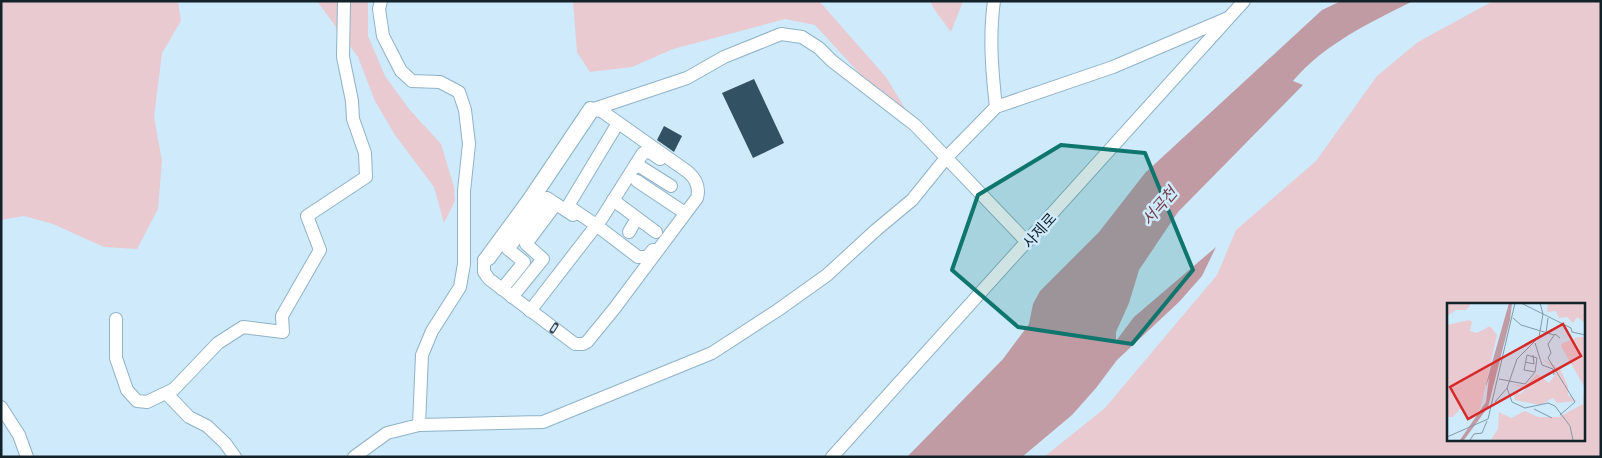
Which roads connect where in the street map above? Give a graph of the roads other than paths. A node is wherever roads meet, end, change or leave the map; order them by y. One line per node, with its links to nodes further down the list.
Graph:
1 (344, 1): 24 (street)
2 (381, 1): 26 (street)
3 (994, 1): 6 (street)
4 (1244, 1): 5 (street, 사제로)
5 (1228, 18): 6 (street); 20 (street, 사제로)
6 (996, 106): 9 (street)
7 (592, 108): 8 (street); 9 (street); 21 (street)
8 (619, 127): 18 (street); 18 (street); 22 (street)
9 (946, 158): 20 (street); 26 (street)
10 (636, 164): 12 (street); 13 (street); 15 (street)
11 (637, 181): 15 (street)
12 (668, 181)
13 (613, 200): 17 (street); 18 (street)
14 (556, 204): 18 (street); 21 (street); 21 (street)
15 (682, 211): 19 (street)
16 (617, 213): 17 (street)
17 (639, 225): 19 (street)
18 (594, 226): 19 (street); 22 (street); 22 (street)
19 (657, 238)
20 (1027, 242): 30 (street, 사제로)
21 (507, 293): 22 (street)
22 (529, 309)
23 (116, 319): 24 (street)
24 (166, 393): 28 (street)
25 (1, 407): 27 (street)
26 (419, 426): 29 (street)
27 (27, 457)
28 (235, 457)
29 (354, 457)
30 (832, 457)

